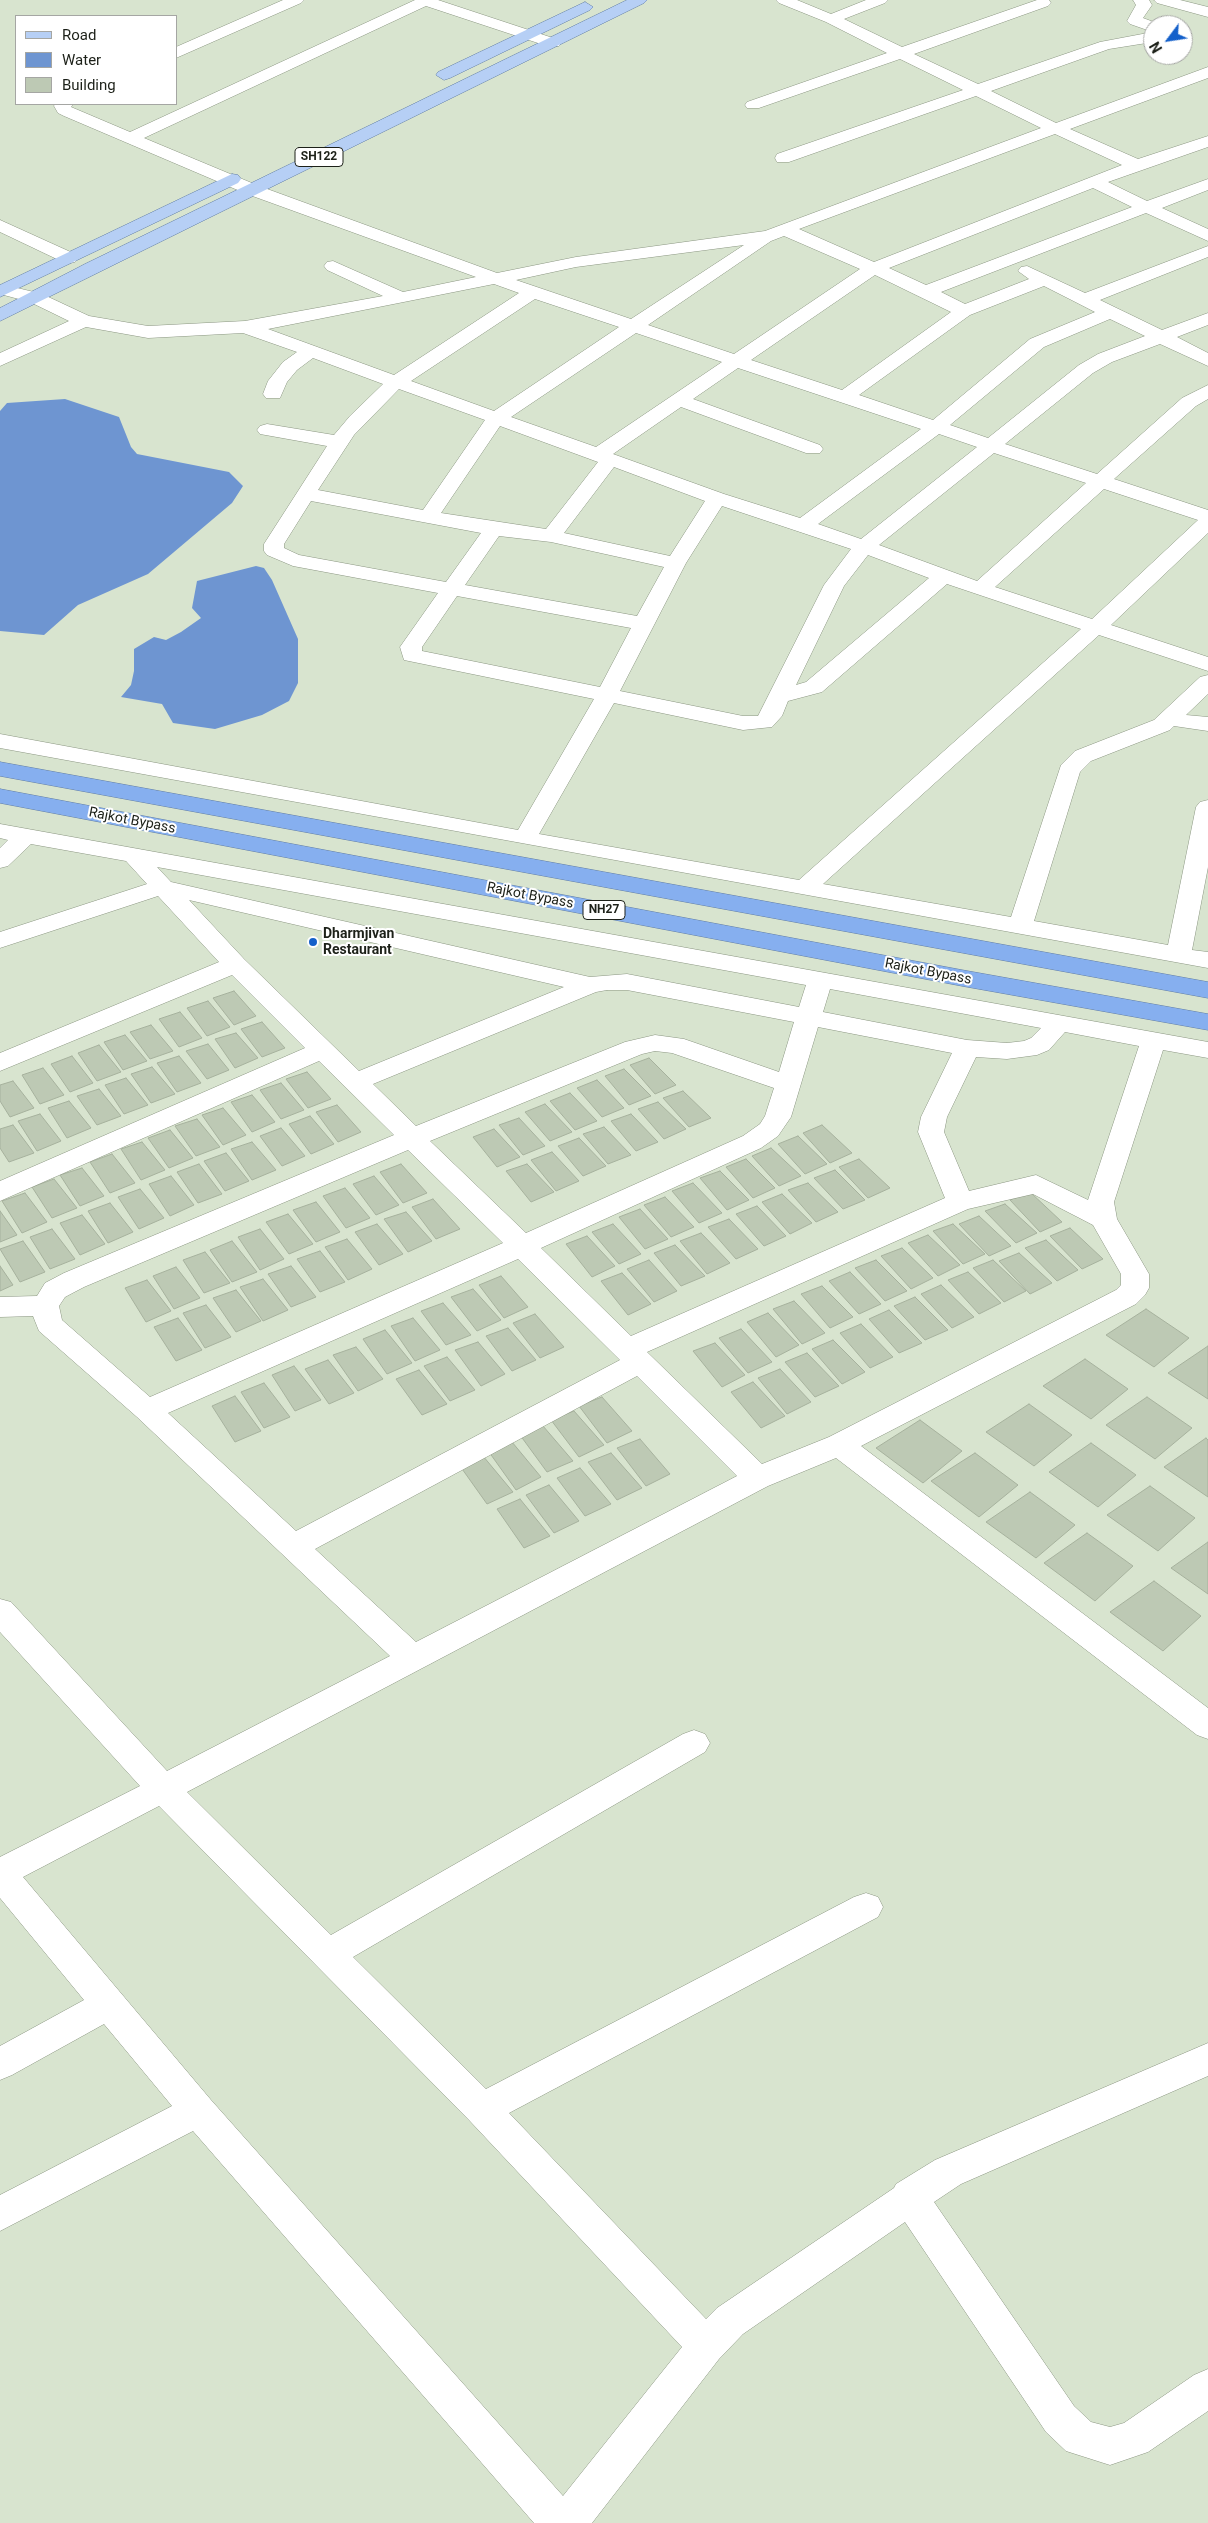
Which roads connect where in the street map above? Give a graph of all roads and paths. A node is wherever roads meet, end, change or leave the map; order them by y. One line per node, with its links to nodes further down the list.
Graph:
1 (296, 0): 17 (street)
2 (424, 0): 13 (street); 24 (street)
3 (600, 0): 13 (main road)
4 (639, 0): 15 (main road, SH122)
5 (784, 0): 11 (street)
6 (880, 0): 11 (street)
7 (1141, 0): 12 (street)
8 (1168, 1): 10 (street)
9 (1043, 3): 16 (street)
10 (1208, 12)
11 (831, 19): 16 (street)
12 (1143, 24)
13 (526, 34): 15 (street); 19 (main road)
14 (1143, 39): 20 (street)
15 (553, 43): 32 (main road, SH122)
16 (899, 52): 20 (street); 22 (street)
17 (178, 53)
18 (1208, 72): 23 (street)
19 (431, 82)
20 (975, 89): 23 (street); 26 (street)
21 (64, 105): 24 (street)
22 (753, 105)
23 (1056, 129): 27 (street); 35 (street)
24 (130, 138): 29 (street)
25 (1208, 141): 27 (street)
26 (783, 158)
27 (1137, 165): 30 (street)
28 (248, 172): 29 (main road)
29 (230, 180): 32 (street); 38 (main road)
30 (1094, 182): 33 (street); 41 (street)
31 (1208, 184): 33 (street)
32 (253, 190): 42 (street); 48 (main road, SH122)
33 (1149, 208): 36 (street); 39 (street)
34 (0, 225): 38 (street)
35 (776, 233): 41 (street); 42 (street); 55 (street)
36 (1208, 236)
37 (1208, 252): 49 (street)
38 (69, 258): 44 (main road)
39 (1006, 260): 43 (street); 45 (street)
40 (333, 266): 47 (street)
41 (872, 268): 45 (street); 61 (street)
42 (491, 278): 46 (street); 47 (street)
43 (1043, 280): 49 (street); 50 (street)
44 (2, 291): 48 (street)
45 (926, 291): 50 (street)
46 (532, 292): 55 (street); 62 (street)
47 (399, 297): 56 (street)
48 (36, 298): 52 (main road, SH122); 54 (street)
49 (1085, 298): 51 (street)
50 (964, 311): 65 (street)
51 (1110, 312): 57 (street); 68 (street)
52 (0, 316)
53 (1208, 319): 57 (street)
54 (84, 321): 56 (street); 59 (street)
55 (633, 325): 61 (street); 67 (street)
56 (245, 328): 58 (street)
57 (1161, 337): 60 (street); 71 (street)
58 (310, 351): 62 (street); 64 (street)
59 (0, 360)
60 (1208, 360)
61 (736, 361): 65 (street); 66 (street)
62 (396, 381): 67 (street); 70 (street)
63 (1208, 391): 74 (street)
64 (273, 394)
65 (846, 396): 68 (street)
66 (679, 400): 72 (street); 73 (street)
67 (498, 417): 73 (street); 77 (street)
68 (936, 427): 71 (street); 80 (street)
69 (267, 430): 70 (street)
70 (339, 442): 75 (street)
71 (993, 446): 74 (street); 83 (street)
72 (813, 449)
73 (604, 457): 76 (street); 82 (street)
74 (1101, 481): 78 (street); 87 (street)
75 (305, 494): 77 (street); 86 (street)
76 (717, 498): 80 (street); 84 (street)
77 (429, 516): 81 (street)
78 (1208, 517)
79 (1208, 522): 89 (street)
80 (803, 525): 83 (street)
81 (494, 529): 82 (street); 86 (street)
82 (551, 536): 84 (street)
83 (864, 548): 85 (street); 93 (street)
84 (676, 563): 88 (street)
85 (944, 576): 87 (street); 93 (street)
86 (451, 588): 88 (street); 92 (street)
87 (980, 588): 89 (street)
88 (644, 624): 92 (street)
89 (1096, 627): 90 (street); 106 (street)
90 (1208, 664)
91 (1208, 682): 94 (street)
92 (606, 696): 93 (street); 102 (street)
93 (779, 697)
94 (1169, 719): 95 (street); 108 (street)
95 (1208, 724)
96 (0, 741): 102 (street)
97 (0, 769): 116 (highway, Rajkot Bypass / NH27)
98 (0, 796): 118 (highway, Rajkot Bypass / NH27)
99 (1208, 807): 111 (street)
100 (0, 831): 101 (street)
101 (25, 836): 103 (street); 104 (street)
102 (525, 838): 106 (street)
103 (134, 856): 105 (street); 107 (street)
104 (0, 861)
105 (163, 886): 109 (street); 110 (street); 113 (street)
106 (804, 888): 108 (street)
107 (426, 909): 110 (street); 114 (street)
108 (1020, 924): 111 (street)
109 (0, 940)
110 (415, 945): 115 (street)
111 (1179, 954): 112 (street)
112 (1208, 960)
113 (235, 964): 122 (street); 124 (street)
114 (820, 980): 117 (street); 119 (street)
115 (590, 985): 117 (street); 125 (street)
116 (1208, 990)
117 (809, 1017): 121 (street); 126 (street)
118 (1208, 1022)
119 (1059, 1023): 120 (street); 121 (street)
120 (1153, 1040): 123 (street); 130 (street)
121 (967, 1048): 129 (street)
122 (322, 1050): 125 (street); 128 (street)
123 (1208, 1050)
124 (0, 1063)
125 (355, 1082): 127 (street)
126 (788, 1084): 127 (street); 131 (street)
127 (412, 1138): 131 (street); 132 (street)
128 (0, 1192)
129 (960, 1202): 130 (street); 134 (street)
130 (1103, 1219): 136 (street)
131 (522, 1246): 134 (street); 135 (street)
132 (45, 1306): 133 (street); 135 (street)
133 (0, 1307)
134 (634, 1356): 137 (street); 138 (street)
135 (147, 1410): 138 (street)
136 (839, 1445): 137 (street); 141 (street)
137 (758, 1478): 140 (street)
138 (294, 1546): 140 (street)
139 (0, 1611): 143 (street)
140 (413, 1658): 143 (street)
141 (1208, 1726)
142 (694, 1743): 146 (street)
143 (163, 1789): 144 (street); 146 (street)
144 (0, 1874): 147 (street)
145 (866, 1906): 150 (street)
146 (327, 1954): 150 (street)
147 (109, 2004): 149 (street); 151 (street)
148 (1208, 2059): 152 (street)
149 (0, 2064)
150 (482, 2109): 154 (street)
151 (198, 2111): 153 (street); 156 (street)
152 (910, 2196): 154 (street); 155 (street)
153 (0, 2214)
154 (706, 2346): 157 (street)
155 (1208, 2388)
156 (560, 2523)
157 (566, 2523)

